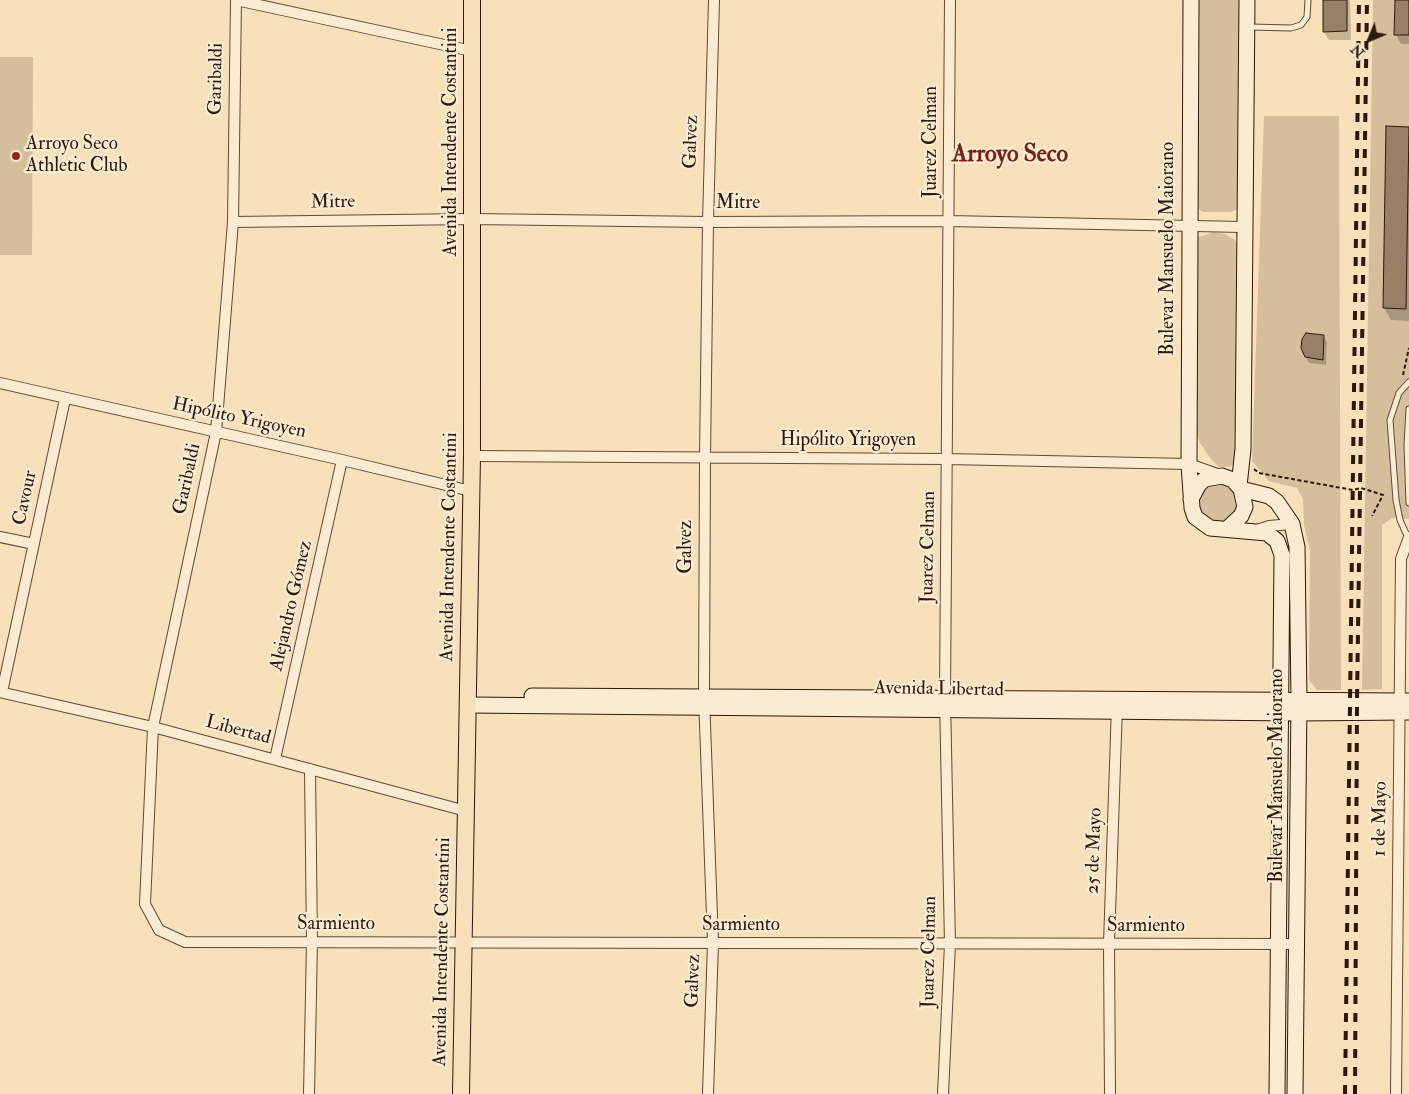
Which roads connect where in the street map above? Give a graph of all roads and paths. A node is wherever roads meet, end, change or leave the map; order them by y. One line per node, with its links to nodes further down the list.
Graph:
1 (236, 0): 8 (street); 13 (street, Garibaldi)
2 (472, 0): 10 (main road, Avenida Intendente Costantini)
3 (714, 0): 14 (street, Galvez)
4 (950, 0): 12 (street, Juarez Celman)
5 (1191, 0): 15 (main road, Bulevar Mansuelo Maiorano)
6 (1247, 0): 9 (main road)
7 (1308, 0): 9 (lane)
8 (264, 3): 10 (street)
9 (1247, 27): 16 (main road)
10 (472, 51): 11 (main road, Avenida Intendente Costantini)
11 (472, 219): 13 (street, Mitre); 14 (street, Mitre); 24 (main road, Avenida Intendente Costantini)
12 (949, 221): 14 (street, Mitre); 15 (street, Mitre); 26 (street, Juarez Celman)
13 (233, 222): 23 (street, Garibaldi)
14 (708, 222): 25 (street, Galvez)
15 (1189, 224): 16 (street, Mitre); 29 (main road, Bulevar Mansuelo Maiorano)
16 (1244, 227): 28 (main road)
17 (1409, 348): 20 (path)
18 (1409, 382): 20 (lane, 1 de Mayo)
19 (0, 383): 21 (street, Hipólito Yrigoyen)
20 (1399, 393): 41 (lane, 1 de Mayo)
21 (66, 399): 23 (street, Hipólito Yrigoyen); 42 (street, Cavour)
22 (1409, 410): 35 (lane)
23 (216, 432): 27 (street, Hipólito Yrigoyen); 51 (street, Garibaldi)
24 (472, 456): 25 (street, Hipólito Yrigoyen); 32 (main road, Avenida Intendente Costantini)
25 (705, 458): 26 (street, Hipólito Yrigoyen); 45 (street, Galvez)
26 (947, 459): 29 (street, Hipólito Yrigoyen); 46 (street, Juarez Celman)
27 (342, 460): 32 (street, Hipólito Yrigoyen); 52 (street, Alejandro Gómez)
28 (1242, 460): 31 (main road); 33 (main road); 36 (path)
29 (1189, 464): 30 (street, Hipólito Yrigoyen); 34 (main road, Bulevar Mansuelo Maiorano)
30 (1222, 476): 31 (main road, Bulevar Mansuelo Maiorano); 34 (main road)
31 (1240, 488): 33 (main road, Bulevar Mansuelo Maiorano); 38 (main road)
32 (471, 491): 44 (main road, Avenida Intendente Costantini)
33 (1269, 496): 37 (main road, Bulevar Mansuelo Maiorano)
34 (1191, 499): 38 (main road, Bulevar Mansuelo Maiorano)
35 (1409, 502)
36 (1372, 516)
37 (1292, 524): 39 (street); 49 (main road, Bulevar Mansuelo Maiorano)
38 (1228, 528): 39 (main road, Bulevar Mansuelo Maiorano)
39 (1254, 531): 48 (main road, Bulevar Mansuelo Maiorano)
40 (0, 537): 42 (street)
41 (1407, 540): 50 (street, 1 de Mayo)
42 (34, 544): 43 (street, Cavour)
43 (1, 692): 51 (street, Libertad)
44 (468, 700): 45 (main road, Avenida Libertad); 54 (main road, Avenida Intendente Costantini)
45 (704, 702): 46 (main road, Avenida Libertad); 58 (street, Galvez)
46 (945, 704): 47 (main road, Avenida Libertad); 60 (street, Juarez Celman)
47 (1117, 705): 48 (main road, Avenida Libertad); 61 (street, 25 de Mayo)
48 (1280, 706): 49 (main road, Avenida Libertad); 62 (main road, Bulevar Mansuelo Maiorano)
49 (1298, 706): 50 (main road, Avenida Libertad); 63 (main road, Bulevar Mansuelo Maiorano)
50 (1404, 706): 59 (street, 1 de Mayo)
51 (154, 726): 52 (street, Libertad); 55 (street, Garibaldi)
52 (275, 759): 53 (street, Libertad)
53 (310, 769): 54 (street, Libertad); 56 (street)
54 (466, 811): 57 (main road, Avenida Intendente Costantini)
55 (185, 942): 56 (street, Sarmiento)
56 (312, 942): 57 (street, Sarmiento); 65 (street)
57 (464, 943): 58 (street, Sarmiento); 66 (main road, Avenida Intendente Costantini)
58 (713, 943): 60 (street, Sarmiento); 67 (street, Galvez)
59 (1398, 943): 64 (street); 72 (street, 1 de Mayo)
60 (950, 944): 61 (street, Sarmiento); 68 (street, Juarez Celman)
61 (1109, 944): 62 (street, Sarmiento); 69 (street, 25 de Mayo)
62 (1277, 944): 63 (street, Sarmiento); 70 (main road, Bulevar Mansuelo Maiorano)
63 (1296, 944): 71 (main road, Bulevar Mansuelo Maiorano)
64 (1409, 944)
65 (309, 1094)
66 (461, 1094)
67 (708, 1094)
68 (943, 1094)
69 (1110, 1094)
70 (1277, 1094)
71 (1295, 1094)
72 (1396, 1094)

